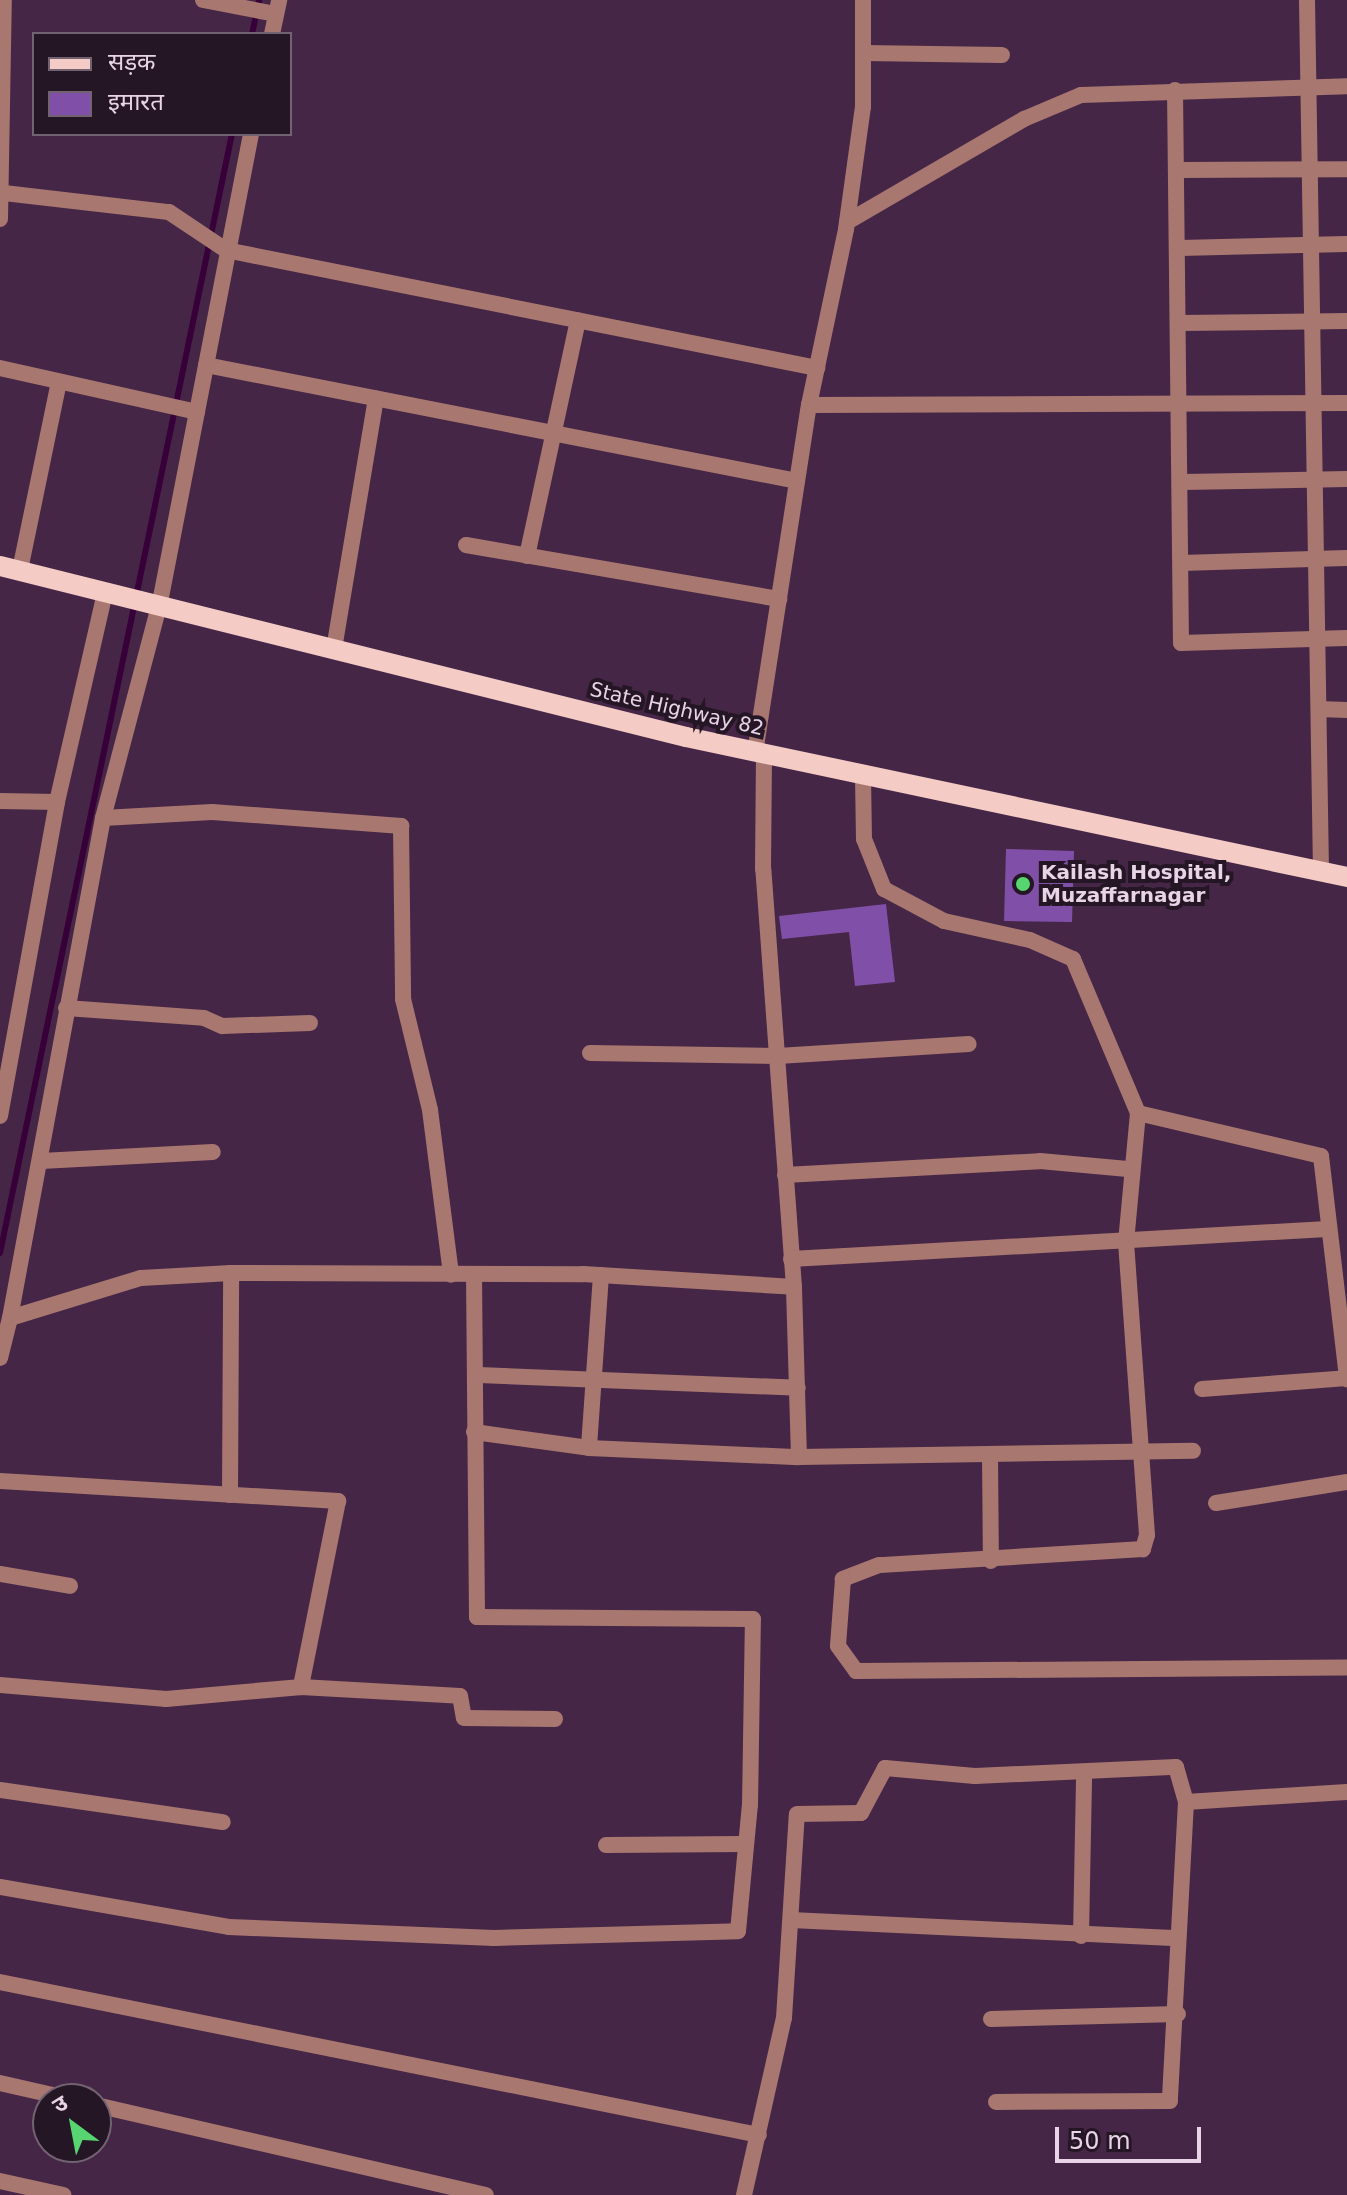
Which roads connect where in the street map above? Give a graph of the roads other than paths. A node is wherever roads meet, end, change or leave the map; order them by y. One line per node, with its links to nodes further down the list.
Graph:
1 (4, 0): 16 (street)
2 (203, 0): 5 (street)
3 (863, 0): 7 (street)
4 (1307, 0): 9 (street)
5 (274, 9): 6 (street)
6 (272, 32)
7 (863, 53): 8 (street); 18 (street)
8 (1002, 55)
9 (1313, 86): 10 (street); 11 (street); 15 (street)
10 (1347, 86)
11 (1175, 90): 14 (street); 18 (street)
12 (250, 136): 21 (street)
13 (1347, 169): 15 (street)
14 (1180, 170): 15 (street); 22 (street)
15 (1314, 171): 19 (street)
16 (4, 193): 17 (street); 21 (street)
17 (0, 219)
18 (847, 222): 29 (street)
19 (1316, 244): 20 (street); 22 (street); 24 (street)
20 (1347, 244)
21 (222, 248): 23 (street); 27 (street)
22 (1180, 248): 26 (street)
23 (578, 320): 29 (street); 37 (street)
24 (1317, 321): 25 (street); 26 (street); 32 (street)
25 (1347, 321)
26 (1181, 323): 34 (street)
27 (206, 365): 31 (street); 36 (street)
28 (0, 368): 30 (street)
29 (817, 368): 35 (street)
30 (59, 382): 36 (street); 47 (street)
31 (376, 398): 37 (street); 53 (street)
32 (1319, 403): 33 (street); 34 (street); 38 (street)
33 (1347, 403)
34 (1182, 404): 35 (street); 41 (street)
35 (809, 405): 40 (street)
36 (191, 411): 50 (street)
37 (556, 434): 40 (street); 43 (street)
38 (1319, 479): 39 (street); 41 (street); 45 (street)
39 (1347, 479)
40 (797, 481): 49 (street)
41 (1182, 482): 46 (street)
42 (466, 545): 43 (street)
43 (527, 556): 49 (street)
44 (1347, 558): 45 (street)
45 (1319, 559): 46 (street); 52 (street)
46 (1181, 563): 52 (street)
47 (10, 568): 48 (main road, State Highway 82)
48 (105, 592): 50 (main road, State Highway 82); 59 (street)
49 (779, 599): 56 (street)
50 (144, 602): 53 (main road, State Highway 82); 60 (street)
51 (1347, 638): 52 (street)
52 (1319, 639): 54 (street)
53 (334, 649): 56 (main road, State Highway 82)
54 (1319, 709): 55 (street); 61 (street)
55 (1347, 710)
56 (759, 754): 57 (main road, State Highway 82); 68 (street)
57 (863, 777): 61 (main road, State Highway 82); 69 (street)
58 (0, 801): 59 (street)
59 (57, 802): 66 (street)
60 (103, 818): 63 (street); 79 (street)
61 (1321, 873): 62 (main road, State Highway 82)
62 (1347, 877)
63 (66, 1008): 64 (street); 72 (street)
64 (310, 1023)
65 (969, 1044): 68 (street)
66 (6, 1045): 70 (street)
67 (590, 1053): 68 (street)
68 (778, 1056): 74 (street)
69 (1138, 1113): 73 (street); 75 (street)
70 (0, 1116)
71 (213, 1152): 72 (street)
72 (41, 1161): 83 (street)
73 (1128, 1169): 74 (street); 76 (street)
74 (785, 1175): 77 (street)
75 (1327, 1229): 76 (street); 87 (street)
76 (1126, 1242): 77 (street); 93 (street)
77 (791, 1259): 82 (street)
78 (231, 1273): 79 (street); 83 (street); 98 (street)
79 (451, 1275): 80 (street)
80 (474, 1275): 81 (street); 85 (street)
81 (601, 1275): 82 (street); 86 (street)
82 (794, 1287): 88 (street)
83 (10, 1318): 84 (street)
84 (0, 1358)
85 (479, 1375): 86 (street); 90 (street)
86 (594, 1377): 88 (street); 91 (street)
87 (1347, 1379): 89 (street)
88 (798, 1388): 95 (street)
89 (1202, 1389)
90 (474, 1432): 91 (street); 112 (street)
91 (589, 1448): 95 (street)
92 (1193, 1451): 93 (street)
93 (1138, 1453): 94 (street); 100 (street)
94 (990, 1456): 95 (street); 100 (street)
95 (799, 1457)
96 (0, 1481): 98 (street)
97 (1347, 1482): 99 (street)
98 (230, 1495): 105 (street)
99 (1216, 1503)
100 (991, 1561): 103 (street)
101 (0, 1574): 102 (street)
102 (70, 1586)
103 (1347, 1668)
104 (0, 1685): 105 (street)
105 (301, 1687): 106 (street)
106 (555, 1719)
107 (1084, 1774): 110 (street); 115 (street); 116 (street)
108 (0, 1790): 111 (street)
109 (1347, 1792): 110 (street)
110 (1186, 1802): 117 (street)
111 (223, 1822)
112 (742, 1844): 113 (street); 114 (street)
113 (606, 1845)
114 (0, 1887)
115 (791, 1920): 116 (street); 125 (street)
116 (1081, 1936): 117 (street)
117 (1178, 1938): 119 (street)
118 (0, 1982): 125 (street)
119 (1178, 2014): 120 (street); 123 (street)
120 (991, 2019)
121 (0, 2083): 122 (street)
122 (32, 2090)
123 (996, 2102)
124 (112, 2109): 128 (street)
125 (759, 2135): 129 (street)
126 (0, 2181): 127 (street)
127 (63, 2195)
128 (486, 2195)
129 (744, 2195)

